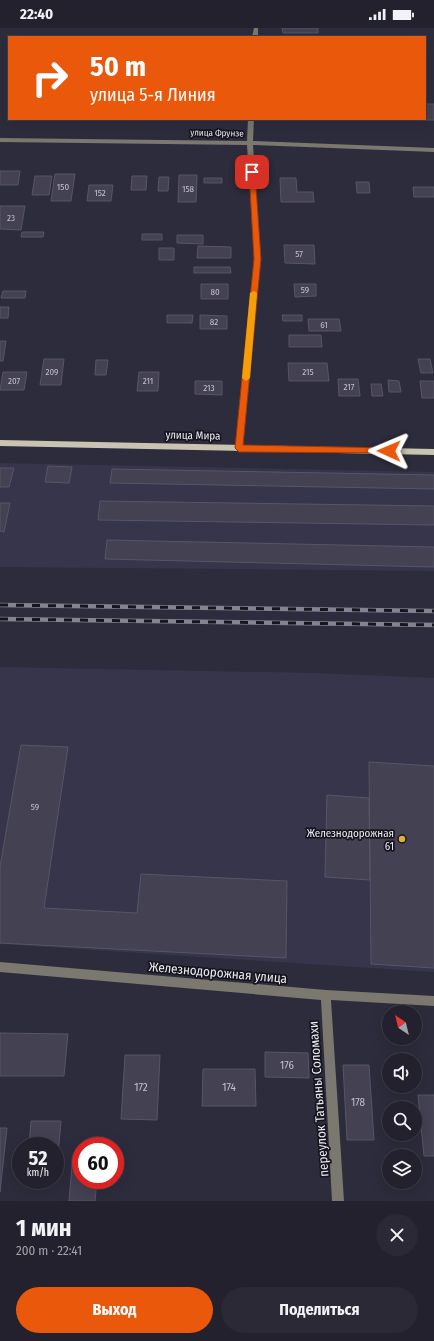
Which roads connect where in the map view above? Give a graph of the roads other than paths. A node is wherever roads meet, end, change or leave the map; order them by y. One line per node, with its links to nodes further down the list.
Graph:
1 (251, 120): 3 (street)
2 (0, 140): 3 (street, улица Фрунзе)
3 (250, 143): 4 (street, улица Фрунзе); 6 (street)
4 (434, 150)
5 (0, 443): 6 (main road, улица Мира)
6 (239, 448): 7 (main road, улица Мира)
7 (434, 452)
8 (0, 966): 9 (street, Железнодорожная улица)
9 (326, 995): 10 (street, Железнодорожная улица); 11 (street, переулок Татьяны Соломахи)
10 (434, 1000)
11 (338, 1201)

